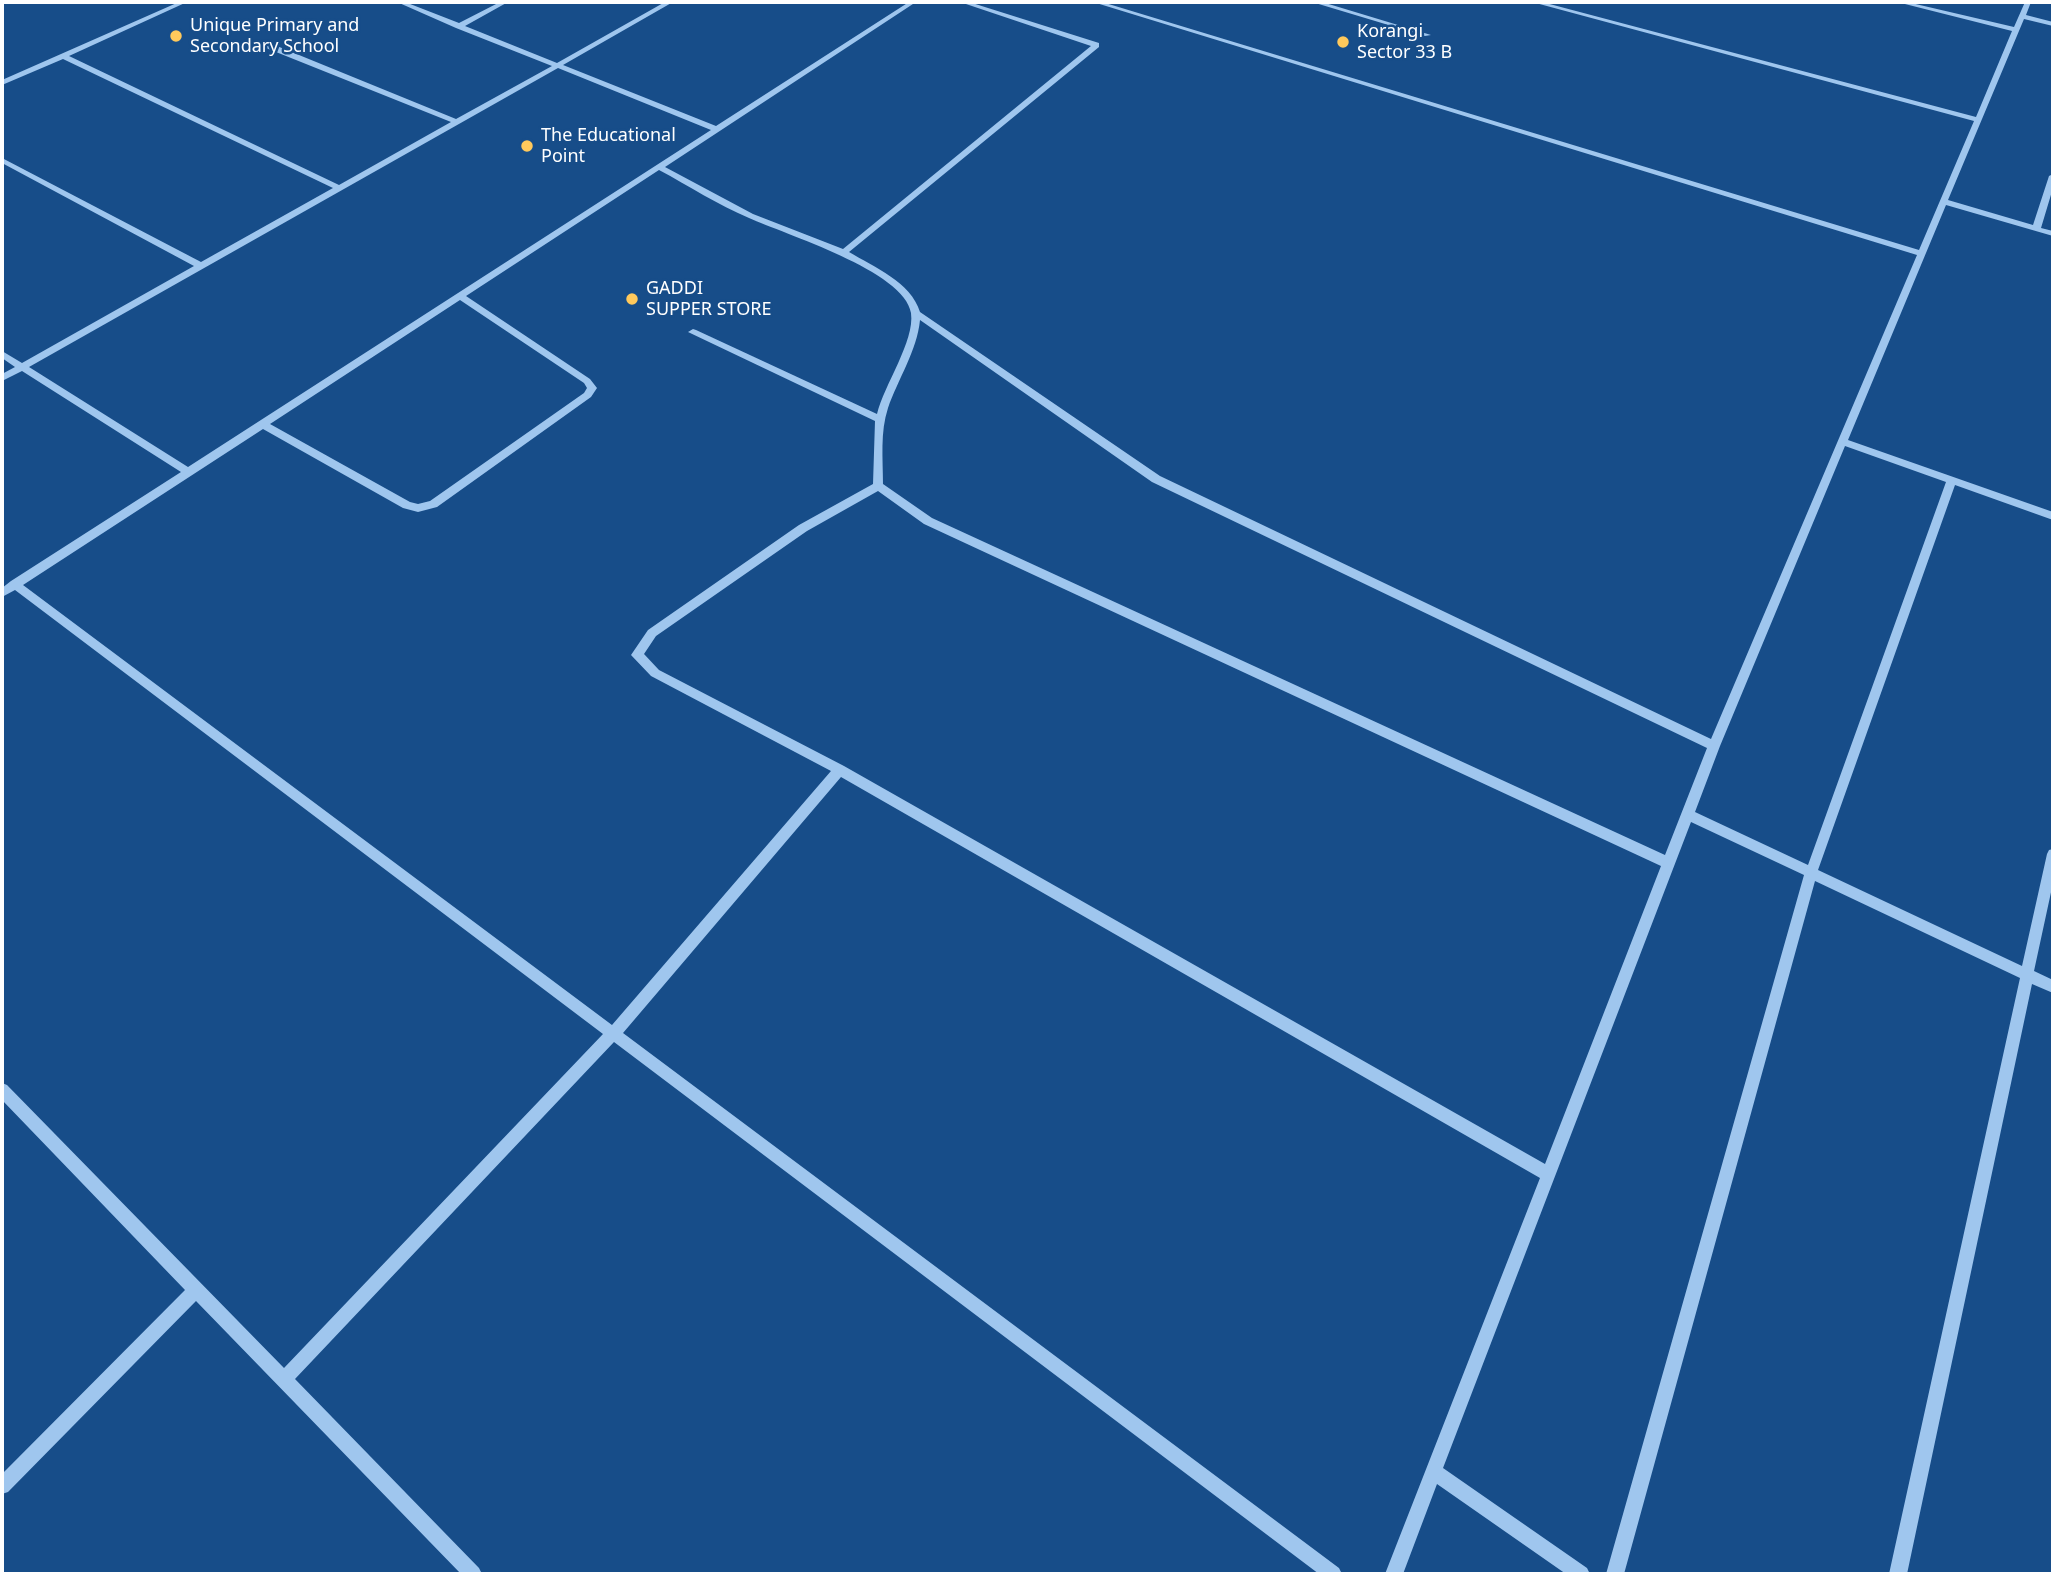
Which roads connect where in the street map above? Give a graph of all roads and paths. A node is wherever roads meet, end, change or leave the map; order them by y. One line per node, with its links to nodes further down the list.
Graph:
1 (184, 2): 18 (street)
2 (400, 2): 14 (street)
3 (505, 2): 14 (street)
4 (670, 2): 19 (street)
5 (912, 2): 23 (street)
6 (963, 2): 31 (street)
7 (1096, 2): 32 (street)
8 (1315, 2): 16 (street)
9 (1535, 2): 21 (street)
10 (1900, 2): 15 (street)
11 (2028, 2): 12 (street)
12 (2022, 16): 13 (street); 15 (street)
13 (2053, 24)
14 (458, 27): 19 (street)
15 (2016, 30): 21 (street)
16 (1427, 35)
17 (269, 46): 22 (street)
18 (63, 56): 20 (street); 27 (street)
19 (558, 65): 22 (street); 23 (street)
20 (2, 83)
21 (1978, 120): 28 (street)
22 (457, 121): 27 (street)
23 (716, 130): 25 (street)
24 (2, 160): 33 (street)
25 (659, 167): 31 (street); 34 (street)
26 (2053, 176): 29 (street)
27 (340, 188): 33 (street)
28 (1944, 202): 29 (street); 32 (street)
29 (2036, 229): 30 (street)
30 (2053, 234)
31 (844, 252): 35 (street)
32 (1923, 254): 42 (street)
33 (201, 266): 38 (street)
34 (461, 297): 41 (street); 41 (street)
35 (916, 314): 40 (street); 49 (street)
36 (693, 332): 40 (street)
37 (2, 354): 38 (street)
38 (22, 367): 39 (street); 43 (street)
39 (2, 378)
40 (880, 419): 45 (street)
41 (262, 424): 43 (street)
42 (1843, 442): 44 (street); 49 (street)
43 (188, 472): 47 (street)
44 (1952, 481): 46 (street); 54 (street)
45 (878, 486): 50 (street); 53 (street)
46 (2053, 516)
47 (15, 584): 48 (street); 57 (street)
48 (2, 593)
49 (1714, 746): 51 (street)
50 (840, 770): 57 (street); 59 (street)
51 (1689, 815): 53 (street); 54 (street)
52 (2053, 854): 55 (street)
53 (1669, 863): 59 (street)
54 (1811, 873): 55 (street); 68 (street)
55 (2026, 974): 56 (street); 69 (street)
56 (2053, 987)
57 (614, 1033): 61 (street); 65 (street)
58 (2, 1090): 60 (street)
59 (1548, 1174): 62 (street)
60 (196, 1290): 61 (street); 63 (street)
61 (283, 1380): 64 (street)
62 (1433, 1471): 66 (street); 67 (street)
63 (2, 1486)
64 (473, 1574)
65 (1333, 1574)
66 (1394, 1574)
67 (1581, 1574)
68 (1615, 1574)
69 (1898, 1574)

